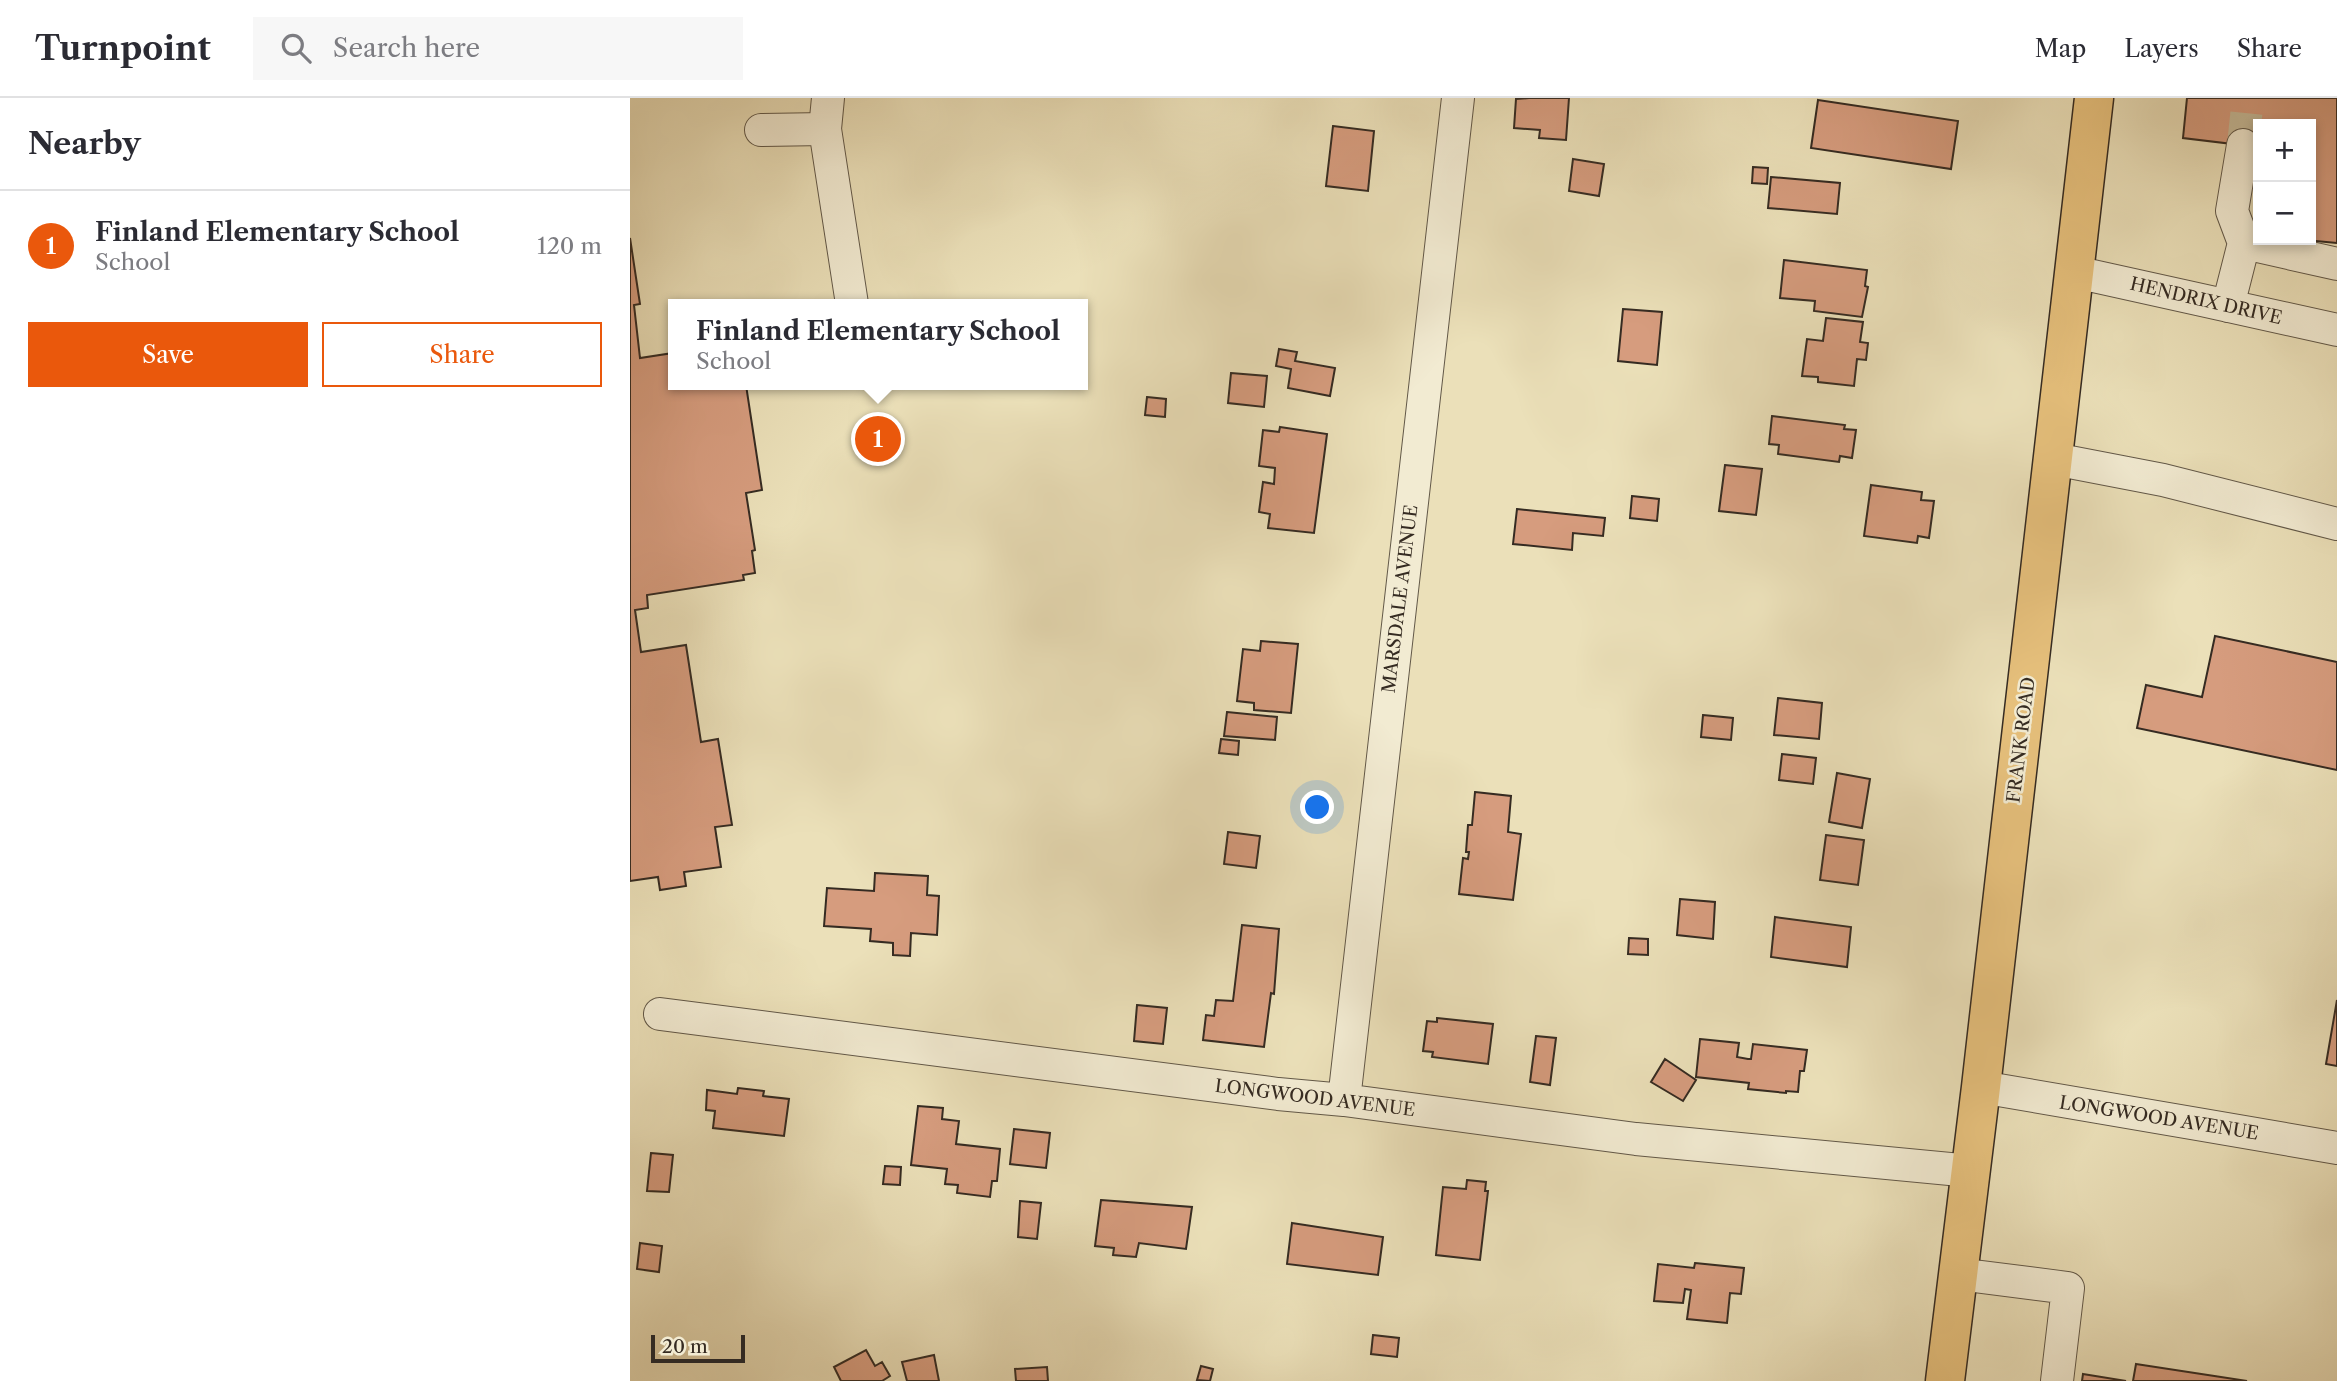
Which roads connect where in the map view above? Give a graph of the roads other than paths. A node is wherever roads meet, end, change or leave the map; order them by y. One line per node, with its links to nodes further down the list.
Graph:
1 (828, 98): 4 (street)
2 (1458, 98): 17 (street, MARSDALE AVENUE)
3 (2094, 98): 9 (main road, FRANK ROAD)
4 (825, 129): 5 (street); 10 (street)
5 (761, 130)
6 (2243, 145): 7 (street)
7 (2244, 243): 8 (street); 11 (street)
8 (2337, 264)
9 (2075, 272): 11 (street, HENDRIX DRIVE); 13 (main road, FRANK ROAD)
10 (851, 299)
11 (2228, 306): 12 (street, HENDRIX DRIVE)
12 (2337, 330)
13 (2054, 458): 14 (street); 16 (main road, FRANK ROAD)
14 (2337, 524)
15 (660, 1014): 17 (street, LONGWOOD AVENUE)
16 (1981, 1087): 18 (street, LONGWOOD AVENUE); 19 (main road, FRANK ROAD)
17 (1344, 1100): 19 (street, LONGWOOD AVENUE)
18 (2337, 1148)
19 (1971, 1171): 20 (main road, FRANK ROAD)
20 (1958, 1274): 21 (main road, FRANK ROAD); 22 (street)
21 (1945, 1381)
22 (2057, 1381)

